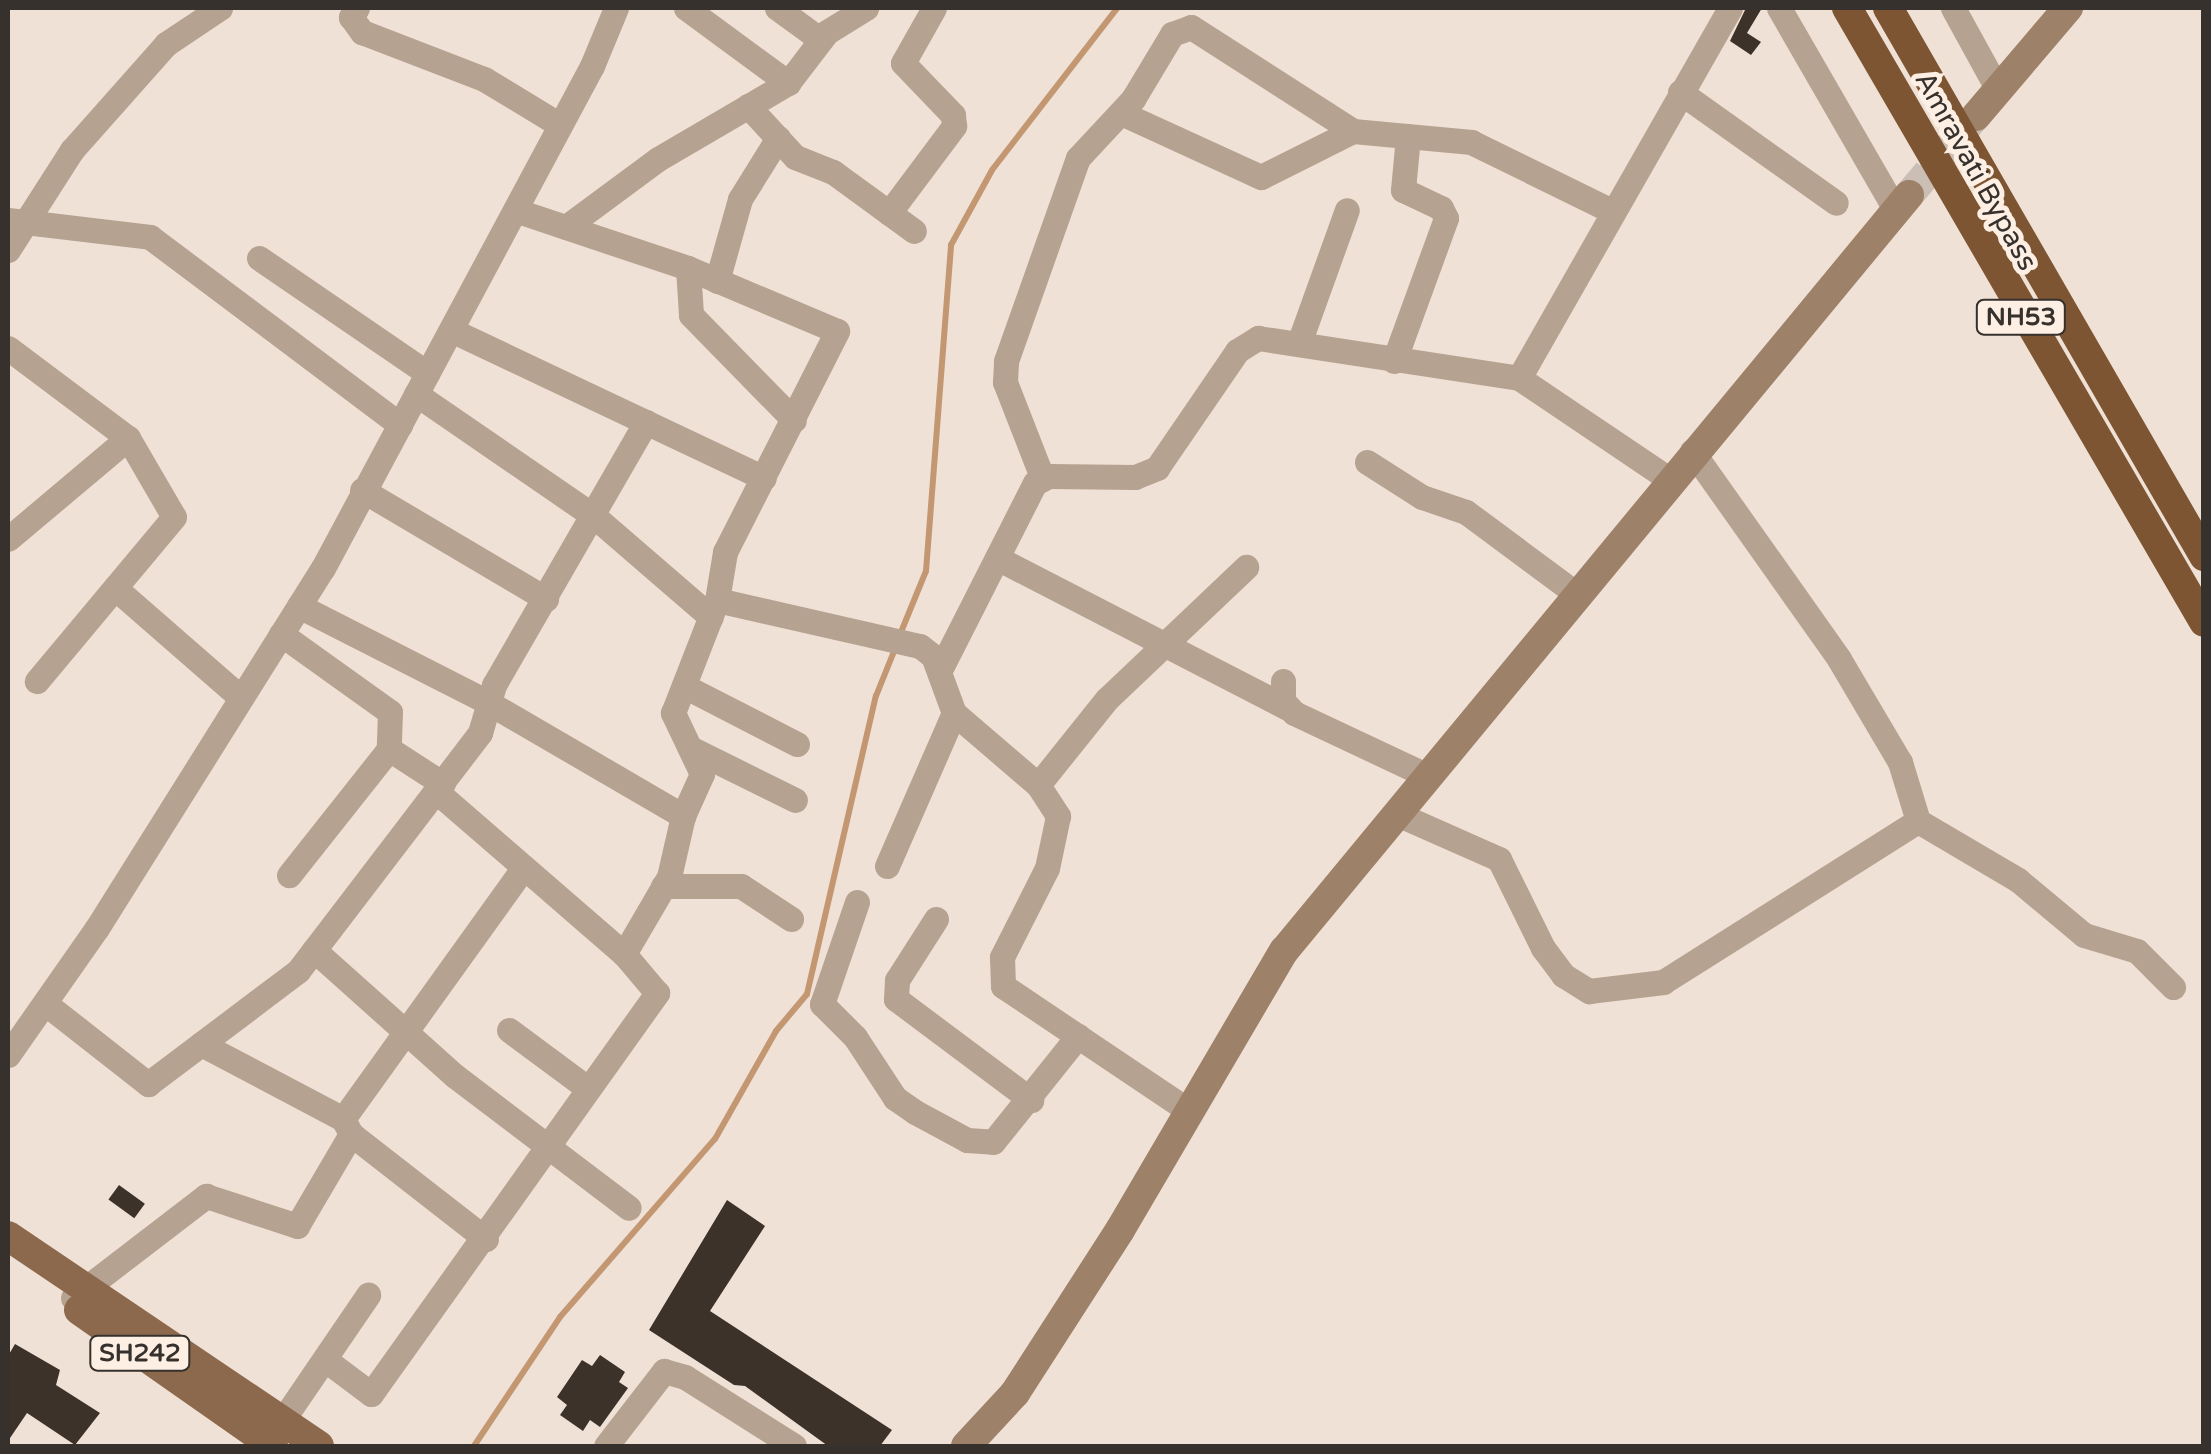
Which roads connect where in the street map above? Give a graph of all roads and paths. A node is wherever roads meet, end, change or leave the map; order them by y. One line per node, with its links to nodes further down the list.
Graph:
1 (220, 8): 31 (street)
2 (356, 8): 21 (street)
3 (616, 8): 21 (street)
4 (686, 8): 15 (street)
5 (778, 8): 14 (street)
6 (866, 8): 14 (street)
7 (934, 8): 30 (street)
8 (1730, 8): 17 (street)
9 (1779, 8): 26 (street)
10 (1847, 8): 64 (highway, Amravati Bypass / NH53)
11 (1888, 8): 56 (highway, Amravati Bypass / NH53)
12 (1952, 8): 16 (street)
13 (2068, 8): 16 (street)
14 (821, 40): 15 (street)
15 (788, 82): 18 (street)
16 (1998, 90): 20 (street)
17 (1680, 92): 25 (street); 29 (street)
18 (748, 106): 24 (street); 32 (street)
19 (1122, 113): 22 (street); 22 (street); 50 (street)
20 (1976, 116)
21 (560, 125): 27 (street)
22 (1353, 131): 23 (street)
23 (1408, 136): 29 (street); 41 (street)
24 (778, 138): 30 (street); 37 (street)
25 (1836, 203)
26 (1902, 203): 48 (street)
27 (514, 210): 32 (street); 38 (street)
28 (1348, 210): 39 (street)
29 (1610, 210): 42 (street)
30 (889, 213): 33 (street)
31 (17, 223): 34 (street); 46 (street)
32 (566, 227): 36 (street)
33 (914, 232)
34 (8, 250)
35 (259, 258): 43 (street)
36 (688, 268): 37 (street); 44 (street)
37 (717, 281): 44 (street)
38 (451, 330): 43 (street); 45 (street)
39 (1299, 343): 41 (street); 50 (street)
40 (8, 348): 47 (street)
41 (1394, 361): 42 (street)
42 (1518, 378): 52 (street)
43 (422, 384): 46 (street); 54 (street)
44 (794, 420): 51 (street)
45 (646, 422): 51 (street); 54 (street)
46 (400, 425): 53 (street)
47 (128, 438): 55 (street); 59 (street)
48 (1692, 451): 52 (street); 84 (street)
49 (1367, 462): 60 (street)
50 (1042, 477): 57 (street)
51 (764, 478): 63 (street)
52 (1669, 479): 60 (street)
53 (362, 490): 61 (street); 62 (street)
54 (595, 517): 61 (street); 63 (street)
55 (8, 539)
56 (2204, 556)
57 (996, 558): 66 (street); 67 (street)
58 (1246, 567): 66 (street)
59 (115, 588): 68 (street); 71 (street)
60 (1575, 593): 78 (street)
61 (546, 599): 72 (street)
62 (299, 606): 65 (street); 72 (street)
63 (714, 609): 67 (street); 70 (street)
64 (2204, 622)
65 (282, 634): 71 (street); 77 (street)
66 (1164, 640): 73 (street); 79 (street)
67 (942, 666): 74 (street)
68 (37, 681)
69 (1283, 681): 73 (street)
70 (684, 686): 75 (street); 76 (street)
71 (241, 698): 95 (street)
72 (489, 703): 80 (street); 83 (street)
73 (1288, 708): 78 (street)
74 (954, 713): 79 (street); 85 (street)
75 (797, 744)
76 (690, 748): 81 (street); 83 (street)
77 (390, 750): 80 (street); 87 (street)
78 (1426, 775): 82 (street)
79 (1038, 784): 98 (street)
80 (440, 788): 86 (street); 92 (street)
81 (795, 800)
82 (1395, 813): 84 (street); 103 (street)
83 (683, 816): 88 (street)
84 (1918, 820): 94 (street)
85 (887, 866)
86 (522, 870): 93 (street); 97 (street)
87 (289, 875)
88 (663, 886): 90 (street); 93 (street)
89 (856, 902): 102 (street)
90 (791, 919)
91 (936, 919): 102 (street)
92 (314, 950): 97 (street); 99 (street)
93 (624, 954): 101 (street)
94 (2172, 986)
95 (46, 1004): 99 (street); 100 (street)
96 (510, 1030): 101 (street)
97 (406, 1032): 104 (street); 105 (street)
98 (1078, 1036): 102 (street); 103 (street)
99 (202, 1044): 104 (street)
100 (8, 1055)
101 (587, 1088): 105 (street)
102 (1031, 1100)
103 (1190, 1110): 117 (street)
104 (347, 1127): 108 (street); 111 (street)
105 (545, 1144): 106 (street); 108 (street)
106 (628, 1208)
107 (8, 1236): 111 (main road)
108 (486, 1239): 112 (street)
109 (8, 1259): 111 (main road, SH242)
110 (368, 1294): 112 (street)
111 (76, 1296): 113 (main road, SH242)
112 (327, 1362): 113 (street)
113 (277, 1434): 114 (main road)
114 (320, 1446)
115 (606, 1446): 116 (street)
116 (794, 1446)
117 (966, 1446)

